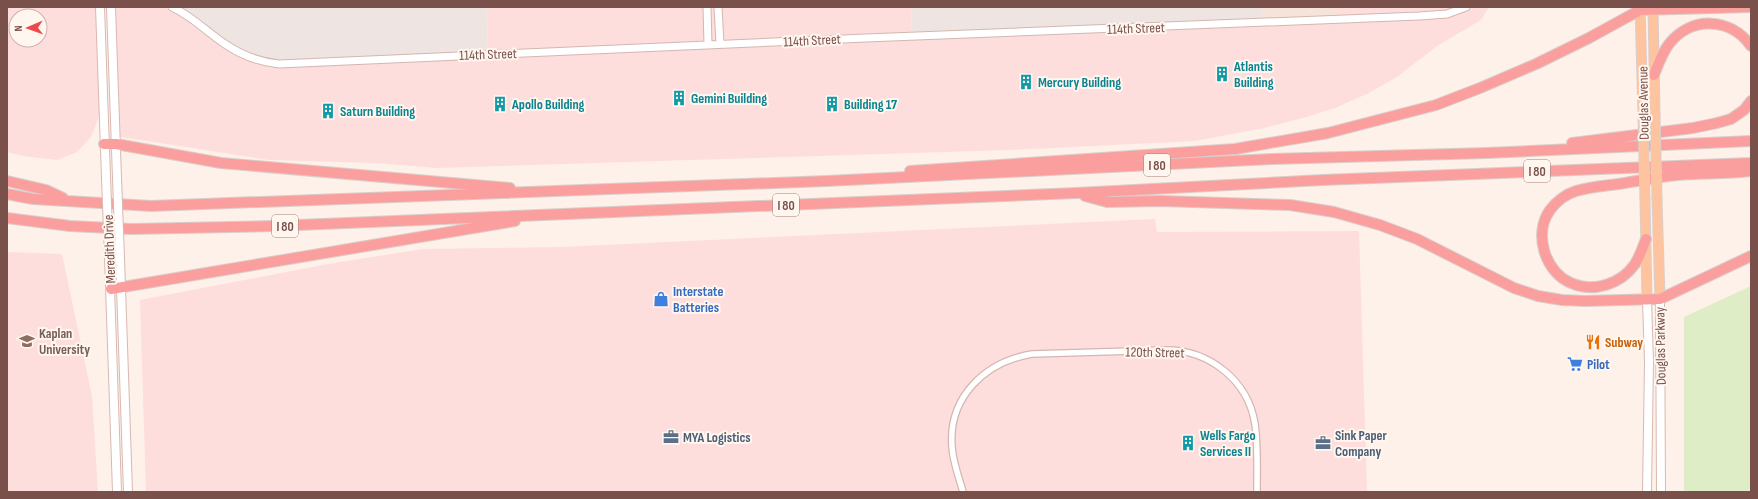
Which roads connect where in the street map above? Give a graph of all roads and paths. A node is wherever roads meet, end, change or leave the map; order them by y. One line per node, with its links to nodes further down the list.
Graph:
1 (100, 7): 16 (main road, Meredith Drive)
2 (111, 7): 17 (main road, Meredith Drive)
3 (172, 7): 11 (street, 114th Street)
4 (707, 7): 11 (street)
5 (718, 7): 10 (street)
6 (1466, 7): 10 (street, 114th Street)
7 (1751, 7): 9 (highway)
8 (1640, 8): 9 (highway); 22 (highway); 27 (main road, Douglas Avenue, bridge)
9 (1653, 8): 13 (main road, Douglas Avenue)
10 (720, 44): 11 (street, 114th Street)
11 (708, 45)
12 (1751, 46): 13 (highway)
13 (1654, 75): 28 (main road, Douglas Avenue, bridge)
14 (1751, 101): 18 (highway)
15 (1751, 141): 18 (highway, I 80)
16 (104, 144): 17 (highway); 33 (main road, Meredith Drive, bridge)
17 (116, 144): 23 (highway); 33 (main road, Meredith Drive, bridge)
18 (1486, 153): 22 (highway, I 80)
19 (1751, 162): 24 (highway, I 80)
20 (1751, 171): 31 (highway)
21 (7, 181): 26 (highway)
22 (827, 182): 23 (highway, I 80)
23 (553, 192): 26 (highway, I 80)
24 (1076, 193): 29 (highway, I 80); 35 (highway)
25 (7, 194): 26 (highway, I 80)
26 (69, 200)
27 (1645, 200): 31 (main road, Douglas Parkway)
28 (1657, 200): 34 (main road, Douglas Parkway)
29 (557, 214): 30 (highway, I 80); 33 (highway)
30 (9, 220)
31 (1646, 239): 35 (main road, Douglas Parkway)
32 (1751, 256): 34 (highway)
33 (116, 289): 36 (main road, Meredith Drive); 37 (main road, Meredith Drive)
34 (1660, 299): 35 (highway); 41 (main road, Douglas Parkway)
35 (1647, 300): 40 (main road, Douglas Parkway)
36 (117, 492)
37 (128, 492)
38 (963, 492): 39 (street, 120th Street)
39 (1257, 492)
40 (1647, 492)
41 (1661, 492)

